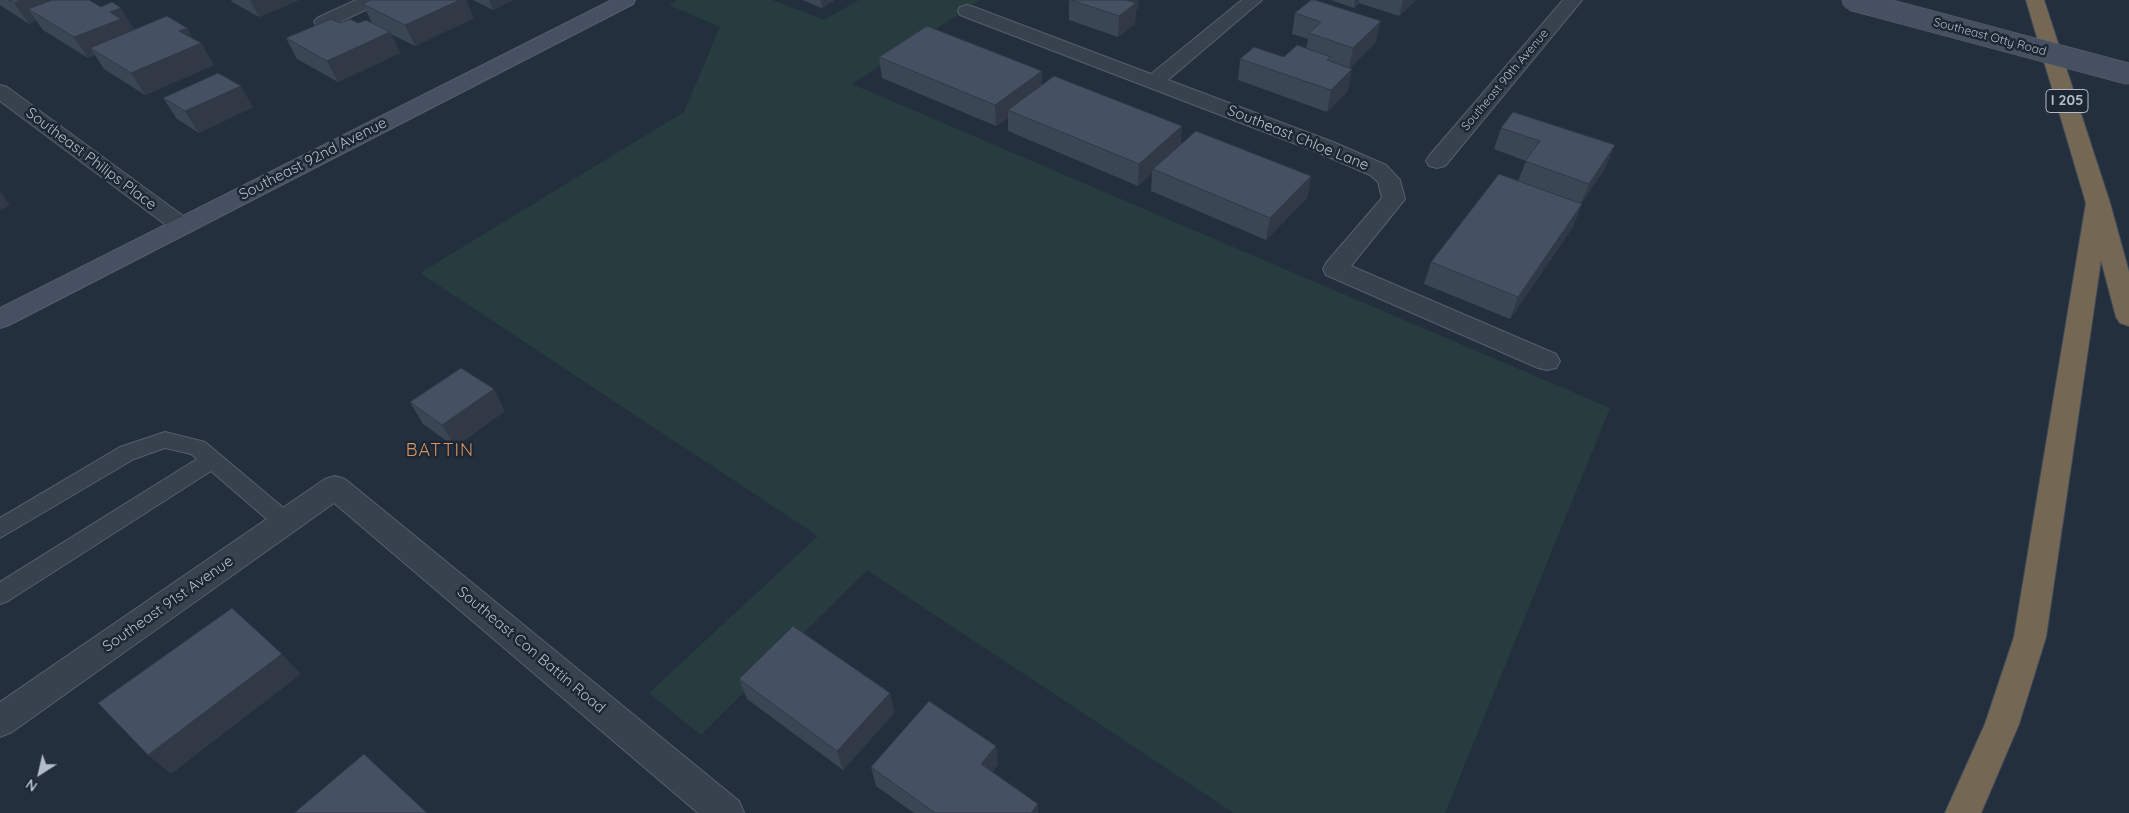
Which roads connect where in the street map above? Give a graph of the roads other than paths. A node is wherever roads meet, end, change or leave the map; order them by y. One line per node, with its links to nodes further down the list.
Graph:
1 (371, 0): 8 (street)
2 (626, 0): 14 (main road, Southeast 92nd Avenue)
3 (1253, 0): 10 (street)
4 (1573, 0): 12 (street, Southeast 90th Avenue)
5 (1852, 0): 9 (main road, Southeast Otty Road, bridge)
6 (2035, 0): 13 (highway, I 205)
7 (968, 11): 10 (street, Southeast Chloe Lane)
8 (324, 22)
9 (2129, 74)
10 (1153, 82): 17 (street, Southeast Chloe Lane)
11 (0, 91): 14 (street, Southeast Philips Place)
12 (1436, 161)
13 (2098, 203): 15 (highway, I 205); 25 (highway)
14 (182, 226): 16 (main road, Southeast 92nd Avenue)
15 (2129, 316)
16 (0, 319)
17 (1547, 361)
18 (212, 460): 20 (lane); 21 (lane); 22 (lane)
19 (335, 487): 20 (street, Southeast 91st Avenue); 24 (street, Southeast Con Battin Road)
20 (285, 522): 23 (street, Southeast 91st Avenue)
21 (0, 529)
22 (0, 594)
23 (0, 721)
24 (726, 813)
25 (1963, 813)

